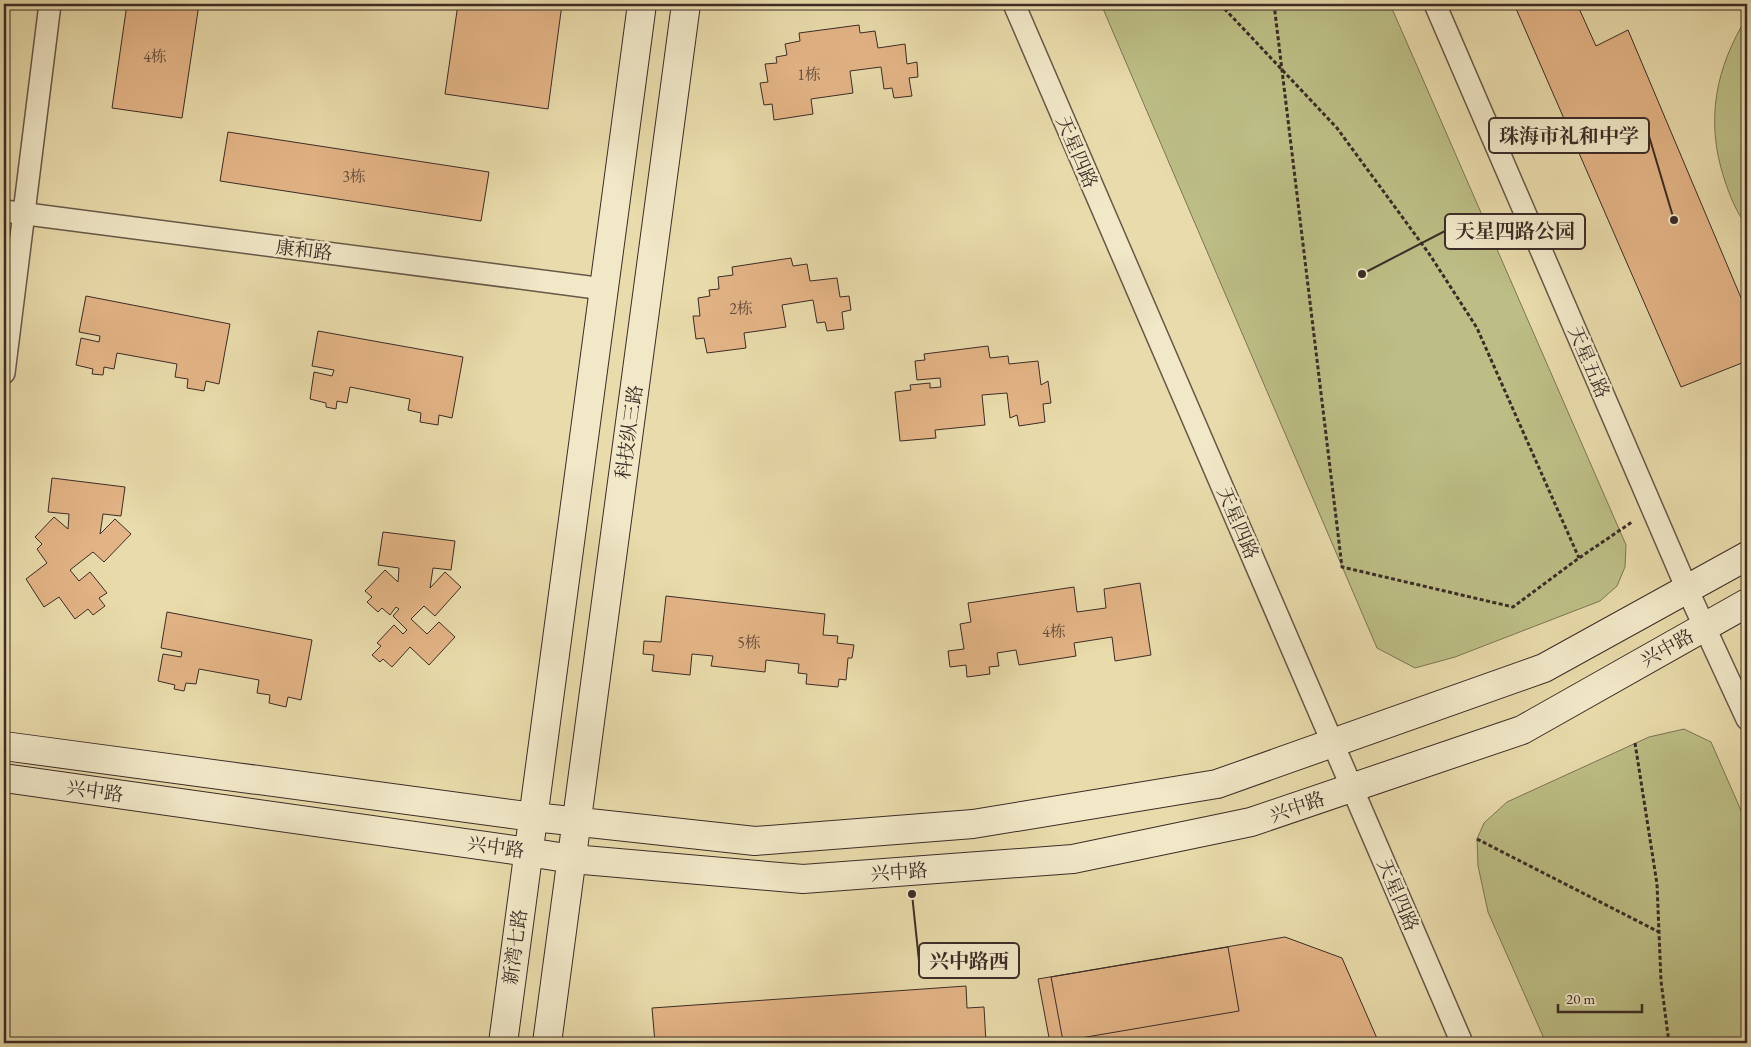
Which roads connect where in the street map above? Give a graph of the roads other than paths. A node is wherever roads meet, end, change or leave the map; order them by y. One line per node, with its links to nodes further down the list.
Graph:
1 (50, 4): 6 (street)
2 (642, 4): 7 (street)
3 (686, 4): 19 (street, 科技纵三路)
4 (1014, 4): 14 (street, 天星四路)
5 (1435, 4): 10 (street, 天星五路)
6 (14, 213): 7 (street, 康和路); 8 (street)
7 (604, 289): 18 (street)
8 (4, 373)
9 (1747, 556): 10 (street, 兴中路)
10 (1687, 589): 12 (street, 天星五路); 14 (street, 兴中路)
11 (1747, 603): 12 (street, 兴中路)
12 (1705, 627): 13 (street, 天星五路); 17 (street, 兴中路)
13 (1747, 719)
14 (1333, 743): 17 (street, 天星四路); 19 (street, 兴中路)
15 (4, 746): 18 (street, 兴中路)
16 (4, 778): 20 (street, 兴中路)
17 (1352, 788): 21 (street, 兴中路); 24 (street, 天星四路)
18 (534, 816): 19 (street, 兴中路); 20 (street)
19 (576, 822): 21 (street, 科技纵三路)
20 (528, 852): 21 (street, 兴中路); 22 (street, 新湾七路)
21 (572, 860): 23 (street)
22 (503, 1043)
23 (547, 1043)
24 (1462, 1043)

